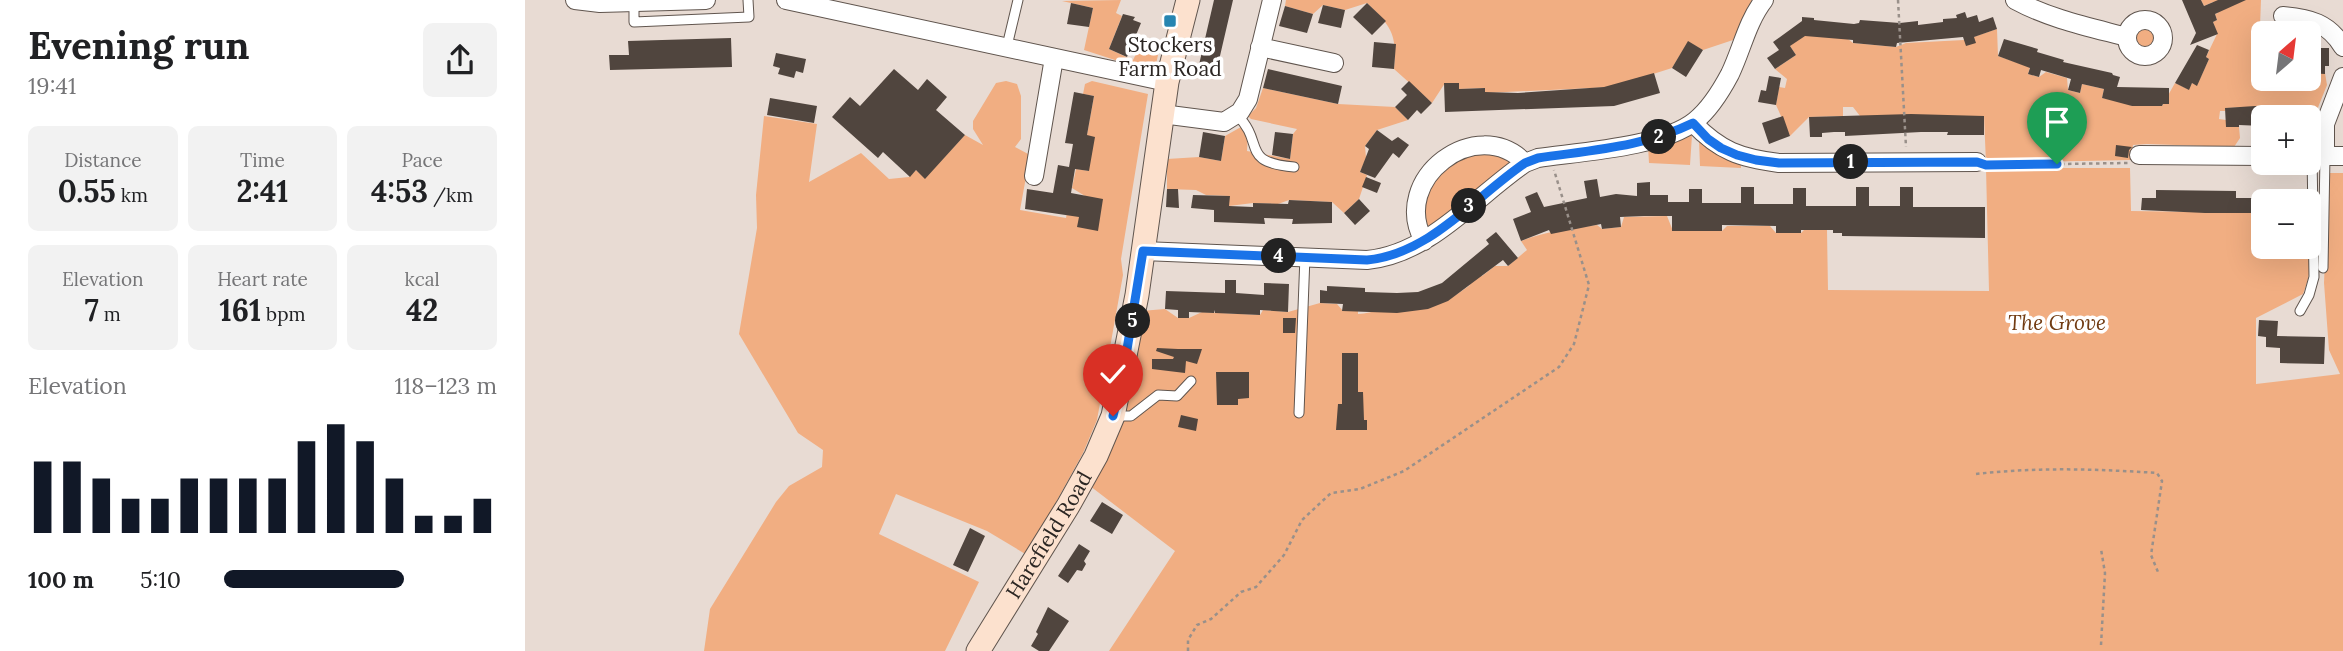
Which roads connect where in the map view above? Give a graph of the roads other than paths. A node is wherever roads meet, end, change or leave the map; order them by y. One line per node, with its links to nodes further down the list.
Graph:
1 (575, 0): 10 (street)
2 (705, 0): 10 (street)
3 (748, 0): 10 (lane)
4 (786, 0): 13 (street)
5 (1018, 0): 13 (lane)
6 (1188, 0): 19 (street, Harefield Road)
7 (1272, 0): 14 (street)
8 (1764, 0): 22 (street)
9 (2015, 0): 12 (street)
10 (634, 2)
11 (2283, 16): 15 (street)
12 (2127, 37)
13 (1007, 46): 16 (street)
14 (1260, 47): 17 (street); 21 (street)
15 (2343, 47)
16 (1054, 58): 19 (street); 29 (street)
17 (1333, 63)
18 (2343, 77): 25 (street)
19 (1167, 82): 20 (street, Harefield Road)
20 (1162, 114): 21 (street); 31 (street, Harefield Road)
21 (1237, 115): 28 (lane)
22 (1693, 123): 26 (street); 27 (street)
23 (2139, 155): 24 (street)
24 (2251, 156)
25 (2322, 156): 33 (lane); 34 (lane)
26 (1977, 162)
27 (1525, 163): 30 (street); 30 (street)
28 (1294, 167)
29 (1034, 176)
30 (1424, 241): 32 (street)
31 (1143, 251): 32 (street); 37 (street, Harefield Road)
32 (1305, 257): 36 (lane)
33 (2323, 268)
34 (2299, 311)
35 (1191, 381): 37 (lane)
36 (1299, 413)
37 (1113, 416): 38 (street, Harefield Road)
38 (978, 651)

